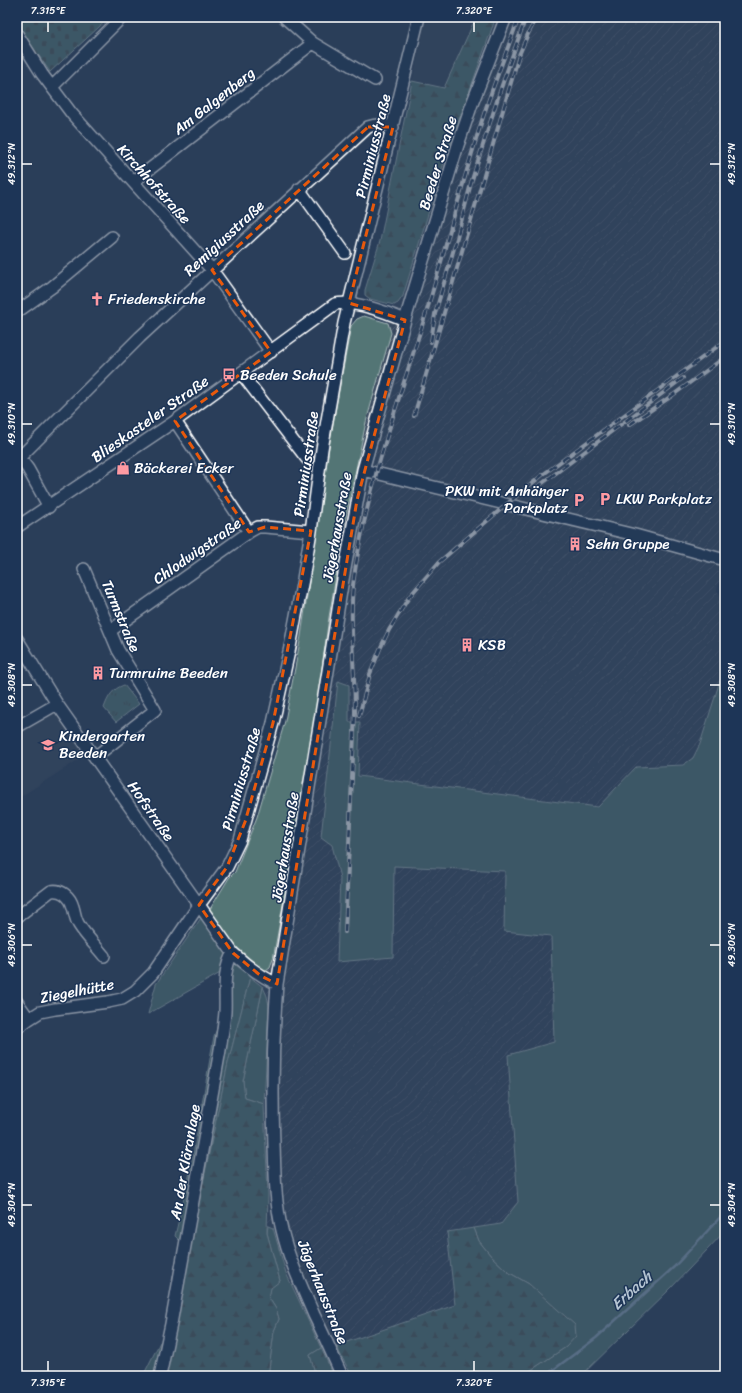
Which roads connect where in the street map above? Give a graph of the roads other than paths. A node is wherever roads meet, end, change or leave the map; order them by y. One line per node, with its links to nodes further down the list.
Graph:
1 (122, 17): 8 (street)
2 (284, 17): 6 (street)
3 (419, 17): 9 (street, Pirminiusstraße)
4 (506, 17): 17 (street, Beeder Straße)
5 (17, 34): 8 (street, Kirchhofstraße)
6 (313, 43): 7 (street); 10 (street, Am Galgenberg)
7 (375, 80)
8 (52, 87): 10 (street, Kirchhofstraße)
9 (393, 127): 11 (street, Remigiusstraße); 15 (street, Pirminiusstraße)
10 (133, 182): 14 (street, Kirchhofstraße)
11 (299, 189): 13 (street); 14 (street, Remigiusstraße)
12 (112, 237): 16 (street)
13 (345, 253)
14 (212, 270): 18 (street, Kirchhofstraße); 21 (street, Remigiusstraße)
15 (349, 303): 17 (street, Blieskasteler Straße); 18 (street, Blieskasteler Straße); 26 (street, Pirminiusstraße)
16 (17, 312)
17 (405, 320): 23 (street, Jägerhausstraße)
18 (271, 352): 19 (street, Blieskasteler Straße)
19 (241, 373): 20 (street, Blieskasteler Straße); 22 (street)
20 (176, 421): 24 (street, Blieskasteler Straße); 27 (street)
21 (18, 457): 24 (street)
22 (307, 459)
23 (363, 470): 28 (street); 39 (street, Jägerhausstraße)
24 (49, 506): 25 (street, Blieskasteler Straße)
25 (17, 527)
26 (311, 531): 27 (street, Chlodwigstraße); 35 (street, Pirminiusstraße)
27 (249, 532): 30 (street, Chlodwigstraße)
28 (725, 560)
29 (84, 569): 30 (street, Turmstraße)
30 (110, 631): 34 (street, Turmstraße)
31 (17, 639): 32 (street, Hofstraße)
32 (57, 704): 33 (street); 34 (street, Hofstraße)
33 (17, 727)
34 (95, 757): 35 (street, Hofstraße)
35 (198, 905): 37 (street, Hofstraße); 41 (street, Ziegelhütte)
36 (17, 917): 38 (street)
37 (233, 954): 39 (street, Hofstraße); 43 (street, An der Kläranlage)
38 (104, 956)
39 (277, 984): 44 (street, Jägerhausstraße)
40 (17, 1002): 41 (street)
41 (29, 1019): 42 (street, Ziegelhütte)
42 (17, 1028)
43 (160, 1376)
44 (342, 1376)

